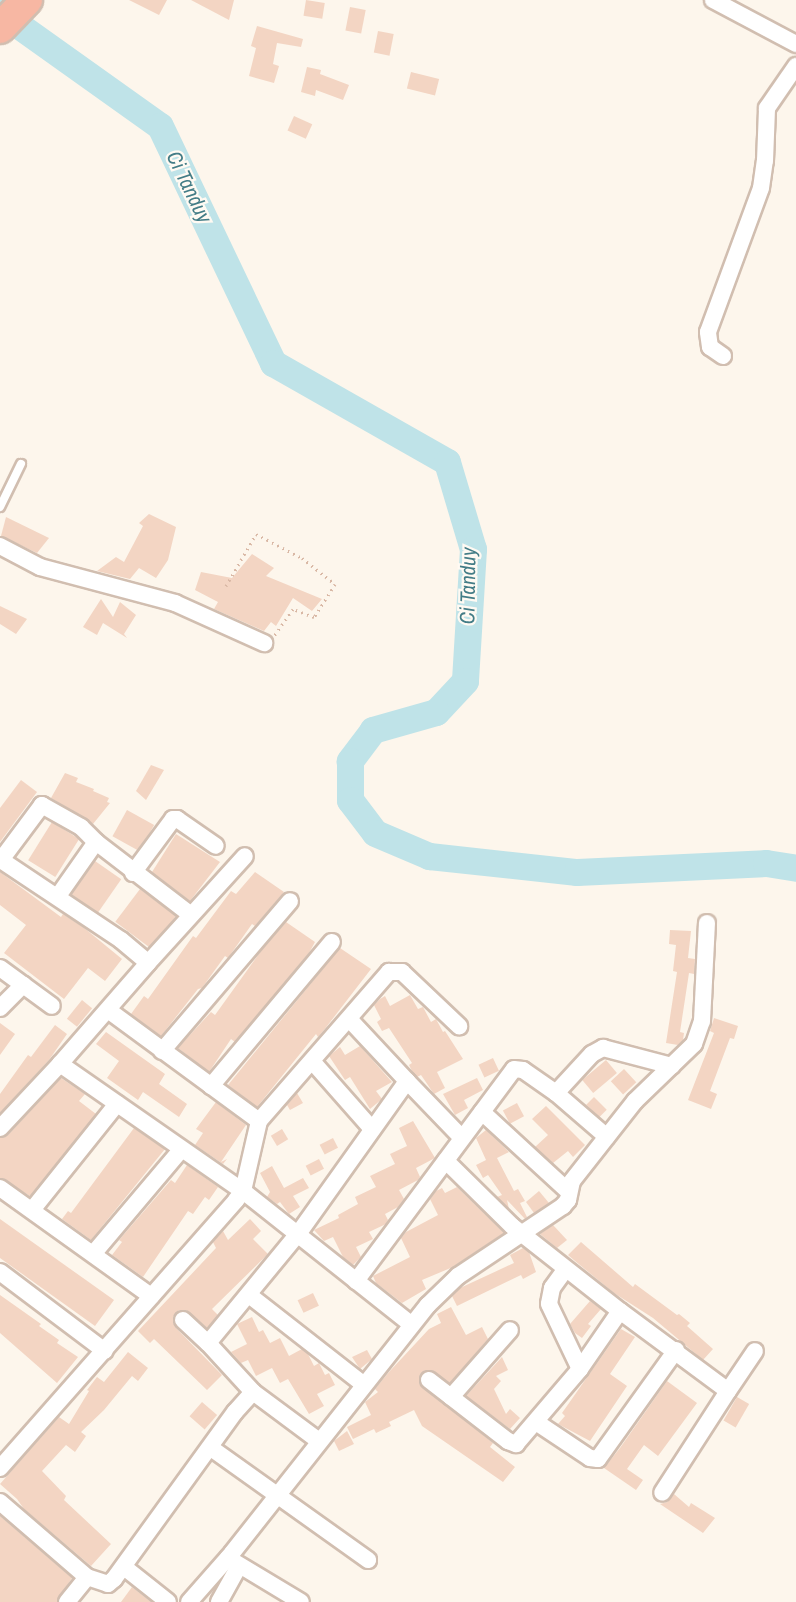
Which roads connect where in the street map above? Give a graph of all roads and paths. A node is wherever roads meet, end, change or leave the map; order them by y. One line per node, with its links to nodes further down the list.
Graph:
1 (713, 0): 2 (street)
2 (796, 45)
3 (796, 66): 4 (street)
4 (723, 356)
5 (21, 465): 6 (lane)
6 (0, 507)
7 (0, 546): 9 (street)
8 (226, 586): 9 (path)
9 (264, 644)
10 (96, 842): 13 (street); 14 (street); 15 (street)
11 (216, 846): 14 (street)
12 (245, 856): 17 (street)
13 (0, 860): 15 (street)
14 (133, 873): 17 (street)
15 (58, 896): 20 (street)
16 (290, 901): 28 (street)
17 (190, 914): 20 (street)
18 (707, 923): 31 (street)
19 (332, 942): 33 (street)
20 (148, 963): 25 (street)
21 (0, 968): 22 (street)
22 (23, 985): 23 (street); 24 (street)
23 (52, 1006)
24 (0, 1008)
25 (108, 1010): 28 (street); 30 (street)
26 (350, 1020): 27 (street); 29 (street); 32 (street)
27 (459, 1026)
28 (162, 1051): 33 (street)
29 (312, 1060): 37 (street); 39 (street)
30 (60, 1064): 35 (street); 38 (street)
31 (672, 1066): 34 (street); 40 (street)
32 (407, 1081): 39 (street); 41 (street)
33 (212, 1086): 37 (street)
34 (556, 1093): 36 (street); 40 (street)
35 (117, 1104): 42 (street); 47 (street)
36 (482, 1112): 41 (street); 46 (street)
37 (259, 1120): 45 (street)
38 (0, 1128)
39 (372, 1129): 48 (street)
40 (607, 1137): 46 (street)
41 (462, 1138): 43 (street)
42 (182, 1150): 45 (street); 50 (street)
43 (446, 1161): 49 (street); 53 (street)
44 (0, 1188): 47 (street)
45 (243, 1191): 48 (street); 55 (street)
46 (569, 1192): 49 (street)
47 (32, 1209): 50 (street)
48 (298, 1234): 53 (street); 54 (street)
49 (524, 1234): 51 (street); 58 (street)
50 (93, 1254): 55 (street)
51 (565, 1270): 56 (street); 64 (street)
52 (0, 1272): 62 (street)
53 (356, 1281): 58 (street)
54 (249, 1295): 60 (street); 66 (street)
55 (152, 1296): 62 (street)
56 (620, 1311): 61 (street); 64 (street)
57 (183, 1320): 60 (street)
58 (411, 1324): 66 (street)
59 (510, 1330): 69 (street)
60 (208, 1344): 68 (street)
61 (676, 1350): 67 (street); 70 (street)
62 (105, 1351): 73 (street)
63 (755, 1351): 67 (street)
64 (580, 1369): 70 (street)
65 (429, 1380): 69 (street)
66 (363, 1384): 71 (street)
67 (728, 1391): 74 (street)
68 (253, 1392): 71 (street); 72 (street)
69 (452, 1397): 70 (street)
70 (536, 1422)
71 (319, 1441): 75 (street)
72 (211, 1448): 75 (street); 79 (street)
73 (0, 1468)
74 (662, 1493)
75 (277, 1496): 77 (street); 78 (street)
76 (1, 1506): 80 (street)
77 (368, 1560)
78 (234, 1562): 83 (street); 84 (street); 85 (street)
79 (124, 1567): 80 (street); 82 (street)
80 (87, 1578): 81 (street)
81 (67, 1602)
82 (168, 1602)
83 (189, 1602)
84 (219, 1602)
85 (301, 1602)

